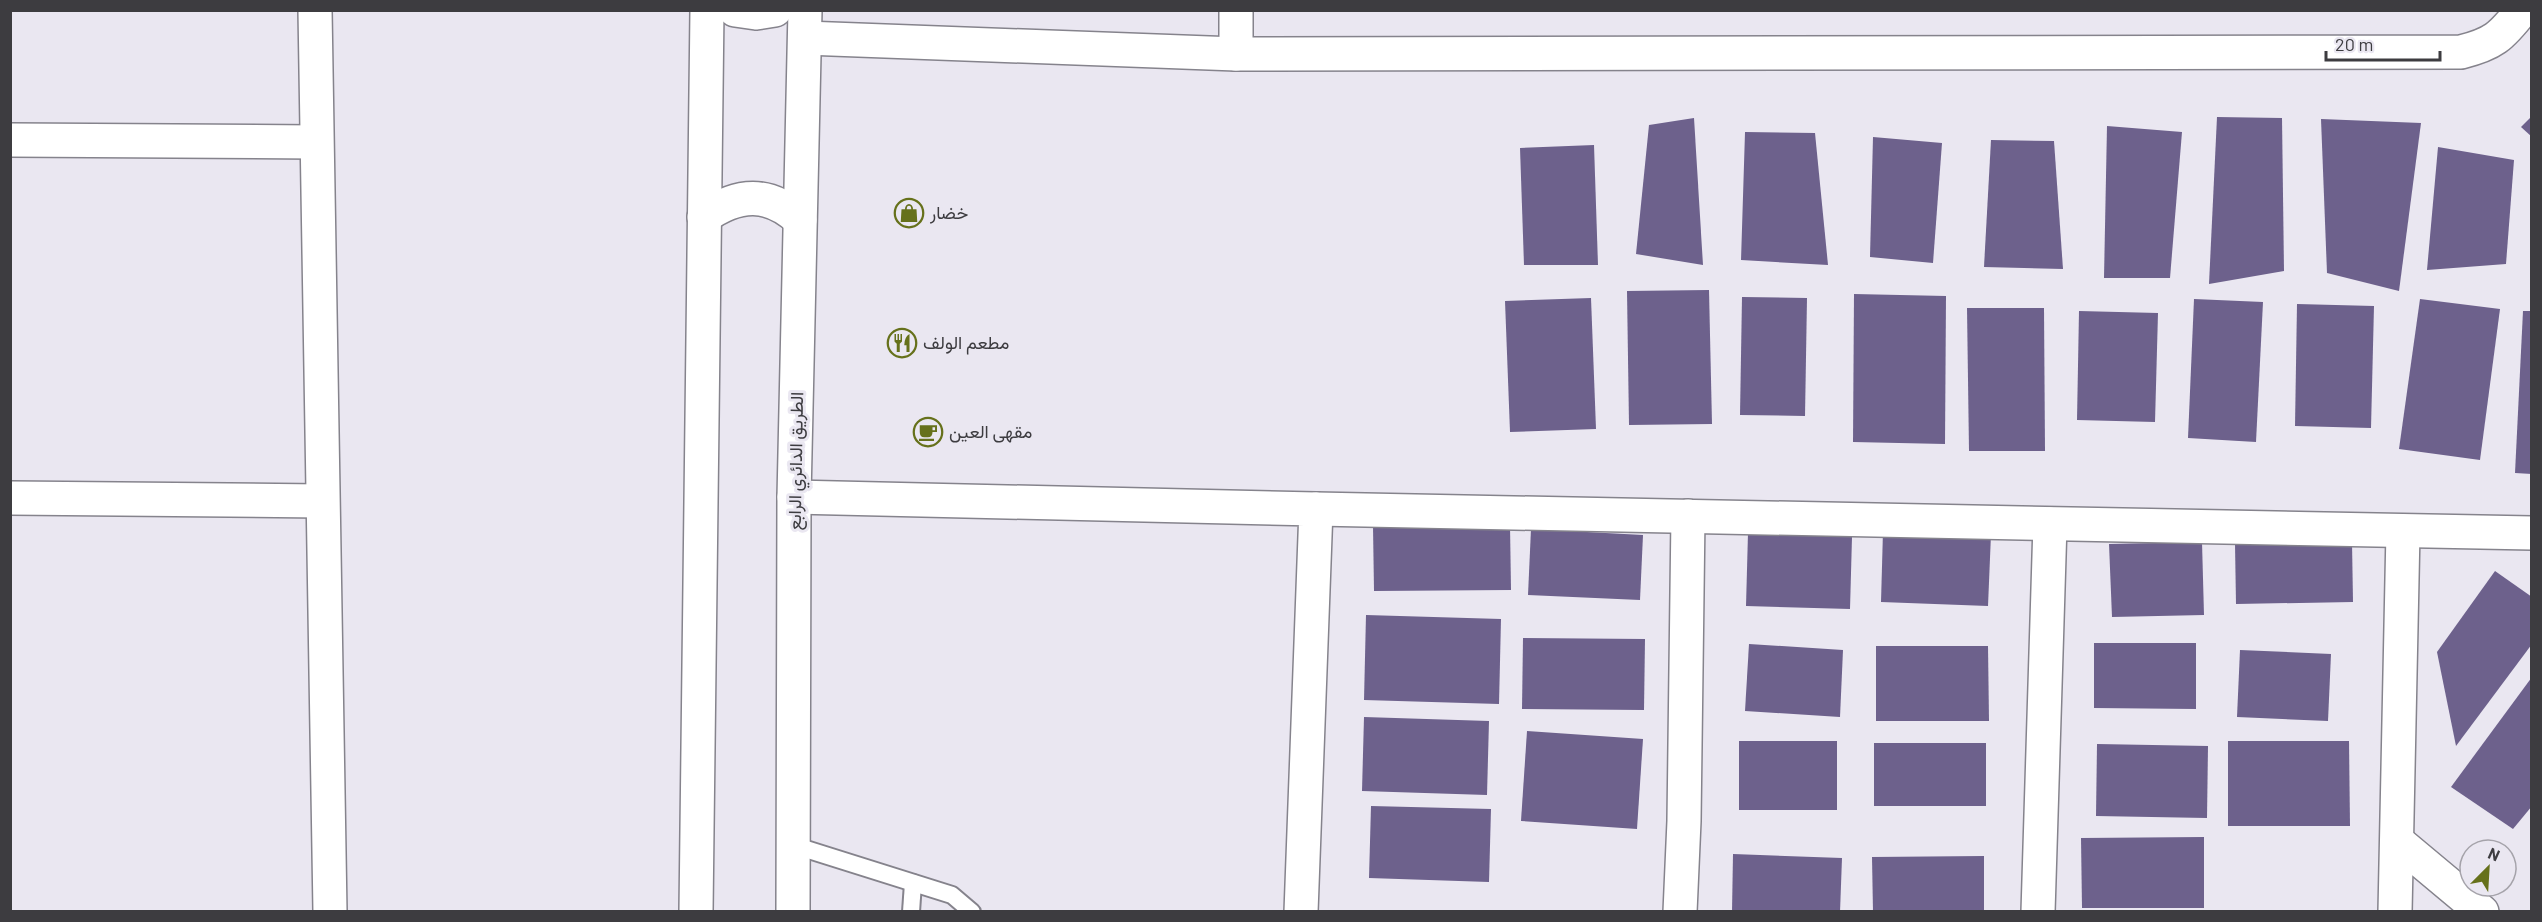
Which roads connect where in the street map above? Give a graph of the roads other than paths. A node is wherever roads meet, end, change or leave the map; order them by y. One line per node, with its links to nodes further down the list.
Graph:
1 (315, 10): 10 (street)
2 (706, 10): 11 (street)
3 (735, 10): 4 (street)
4 (775, 10)
5 (1236, 10): 8 (street)
6 (2522, 10): 8 (street)
7 (805, 24): 8 (street); 12 (street, الطريق الدائري الرابع)
8 (1236, 54)
9 (10, 140): 10 (street)
10 (316, 142): 15 (street)
11 (704, 217): 12 (street); 25 (street)
12 (801, 220): 13 (street, الطريق الدائري الرابع)
13 (794, 497): 16 (street); 22 (street, الطريق الدائري الرابع)
14 (10, 498): 15 (street)
15 (322, 501): 24 (street)
16 (1316, 509): 17 (street); 29 (street)
17 (1688, 516): 18 (street); 30 (street)
18 (2050, 524): 19 (street); 31 (street)
19 (2403, 531): 20 (street); 21 (street)
20 (2528, 536)
21 (2397, 841): 32 (street); 33 (street)
22 (793, 845): 23 (lane); 26 (street, الطريق الدائري الرابع)
23 (913, 883): 27 (lane); 28 (lane)
24 (330, 912)
25 (696, 912)
26 (793, 912)
27 (912, 912)
28 (972, 912)
29 (1301, 912)
30 (1680, 912)
31 (2038, 912)
32 (2395, 912)
33 (2482, 912)

